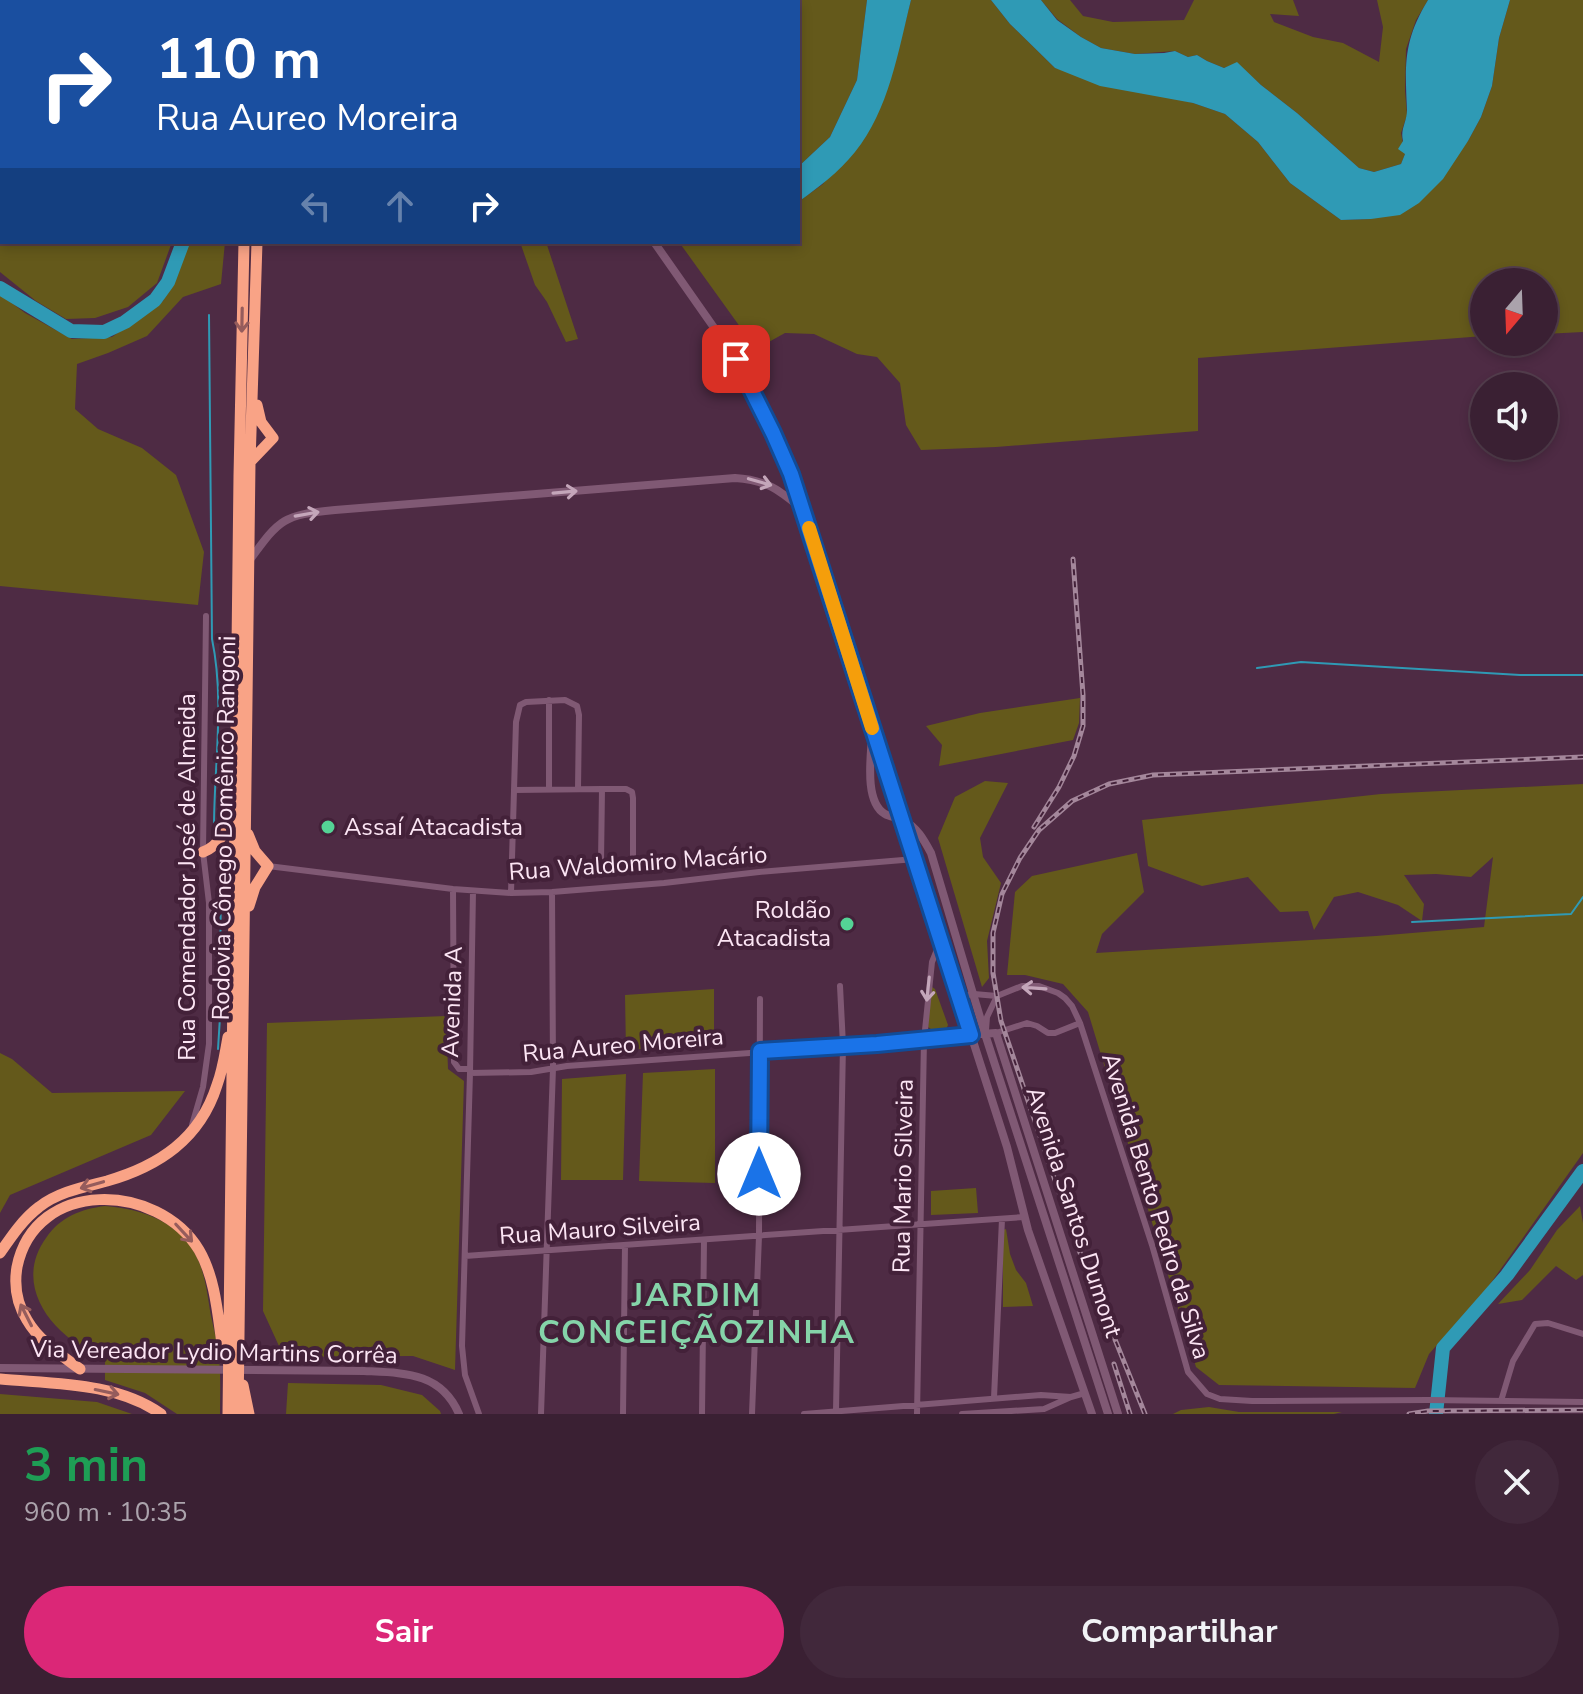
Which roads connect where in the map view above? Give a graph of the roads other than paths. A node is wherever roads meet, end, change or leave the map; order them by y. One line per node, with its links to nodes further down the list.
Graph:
1 (244, 244): 15 (highway, Rodovia Cônego Domênico Rangoni, one-way to 15)
2 (257, 244): 4 (highway, Rodovia Cônego Domênico Rangoni)
3 (655, 244): 6 (main road, Avenida Santos Dumont)
4 (253, 337): 5 (highway, Rodovia Cônego Domênico Rangoni); 5 (highway)
5 (250, 463): 7 (highway, Rodovia Cônego Domênico Rangoni)
6 (803, 510): 7 (main road, one-way to 6); 10 (main road, Avenida Santos Dumont)
7 (249, 561): 17 (highway, Rodovia Cônego Domênico Rangoni)
8 (206, 616): 18 (street, Rua Comendador José de Almeida)
9 (549, 700): 11 (street); 12 (street); 14 (street)
10 (872, 731): 16 (main road, Avenida Santos Dumont); 16 (main road, Avenida Santos Dumont)
11 (549, 789): 12 (street); 14 (street)
12 (578, 789): 13 (street)
13 (602, 789): 19 (street); 21 (street)
14 (514, 790): 26 (street)
15 (236, 798): 18 (highway); 38 (highway, Rodovia Cônego Domênico Rangoni)
16 (902, 819): 20 (main road, Avenida Santos Dumont); 32 (main road, Avenida Santos Dumont)
17 (246, 830): 22 (highway); 27 (highway, Rodovia Cônego Domênico Rangoni)
18 (203, 852): 48 (street, Rua Comendador José de Almeida)
19 (633, 856)
20 (915, 859): 25 (street, Rua Waldomiro Macário); 28 (main road, Avenida Santos Dumont)
21 (601, 862)
22 (268, 866): 23 (street, Rua Waldomiro Macário); 27 (highway)
23 (453, 889): 24 (street, Rua Waldomiro Macário); 29 (street, Avenida A)
24 (473, 891): 26 (street, Rua Waldomiro Macário); 30 (street, Avenida A)
25 (552, 892): 26 (street, Rua Waldomiro Macário); 46 (street)
26 (511, 893)
27 (245, 921): 62 (highway, Rodovia Cônego Domênico Rangoni)
28 (941, 940): 34 (main road, Avenida Santos Dumont); 43 (street, Rua Mario Silveira, one-way to 43)
29 (454, 955): 30 (street); 37 (street, Avenida A)
30 (472, 955): 35 (street, Avenida A)
31 (840, 986): 44 (street)
32 (974, 994): 33 (street, Avenida Bento Pedro da Silva); 34 (street, Avenida Bento Pedro da Silva); 41 (main road, Avenida Santos Dumont)
33 (997, 996): 39 (street, Avenida Bento Pedro da Silva, one-way to 33); 41 (street)
34 (959, 997): 42 (main road, Avenida Santos Dumont)
35 (472, 999): 37 (street); 47 (street, Avenida A)
36 (760, 999): 45 (street)
37 (454, 1000): 47 (street, Avenida A)
38 (234, 1009): 48 (highway); 64 (highway, Rodovia Cônego Domênico Rangoni)
39 (1080, 1023): 40 (street); 68 (street, Avenida Bento Pedro da Silva)
40 (996, 1033): 41 (main road); 88 (main road, Avenida Santos Dumont)
41 (985, 1034): 42 (main road); 87 (main road, Avenida Santos Dumont)
42 (971, 1035): 43 (street, Rua Aureo Moreira); 49 (main road, Avenida Santos Dumont)
43 (924, 1040): 44 (street, Rua Aureo Moreira); 51 (street, Rua Mario Silveira)
44 (843, 1045): 45 (street, Rua Aureo Moreira); 52 (street)
45 (760, 1051): 46 (street, Rua Aureo Moreira); 53 (street)
46 (553, 1068): 47 (street, Rua Aureo Moreira); 56 (street)
47 (470, 1071): 58 (street)
48 (188, 1136): 57 (highway, one-way to 57)
49 (1024, 1217): 50 (street, Rua Mauro Silveira); 65 (main road, Avenida Santos Dumont)
50 (1002, 1219): 51 (street, Rua Mauro Silveira); 67 (street)
51 (919, 1225): 52 (street, Rua Mauro Silveira); 70 (street, Rua Mario Silveira)
52 (839, 1229): 53 (street, Rua Mauro Silveira); 71 (street)
53 (759, 1236): 54 (street, Rua Mauro Silveira); 82 (street)
54 (704, 1240): 55 (street, Rua Mauro Silveira); 81 (street)
55 (625, 1245): 56 (street, Rua Mauro Silveira); 80 (street)
56 (546, 1252): 58 (street, Rua Mauro Silveira); 79 (street)
57 (0, 1253)
58 (465, 1256): 78 (street)
59 (1583, 1334): 68 (street)
60 (0, 1368): 61 (main road, Via Vereador Lydio Martins Corrêa)
61 (80, 1369): 64 (highway, one-way to 64); 77 (main road, Via Vereador Lydio Martins Corrêa)
62 (239, 1378): 75 (highway, Rodovia Cônego Domênico Rangoni); 76 (highway)
63 (0, 1379): 73 (highway, one-way to 73)
64 (228, 1387): 74 (highway, Rodovia Cônego Domênico Rangoni)
65 (1085, 1393): 66 (street); 86 (main road, Avenida Santos Dumont)
66 (1071, 1397): 67 (street); 72 (street)
67 (994, 1398): 70 (street)
68 (1501, 1401): 69 (street, Avenida Bento Pedro da Silva)
69 (1583, 1402)
70 (917, 1403): 71 (street); 84 (street, Rua Mario Silveira)
71 (836, 1411): 83 (street)
72 (998, 1413): 85 (street)
73 (161, 1414)
74 (228, 1414)
75 (238, 1414)
76 (249, 1414)
77 (459, 1414)
78 (479, 1414)
79 (541, 1414)
80 (623, 1414)
81 (702, 1414)
82 (752, 1414)
83 (804, 1414)
84 (917, 1414)
85 (962, 1414)
86 (1092, 1414)
87 (1108, 1414)
88 (1118, 1414)

